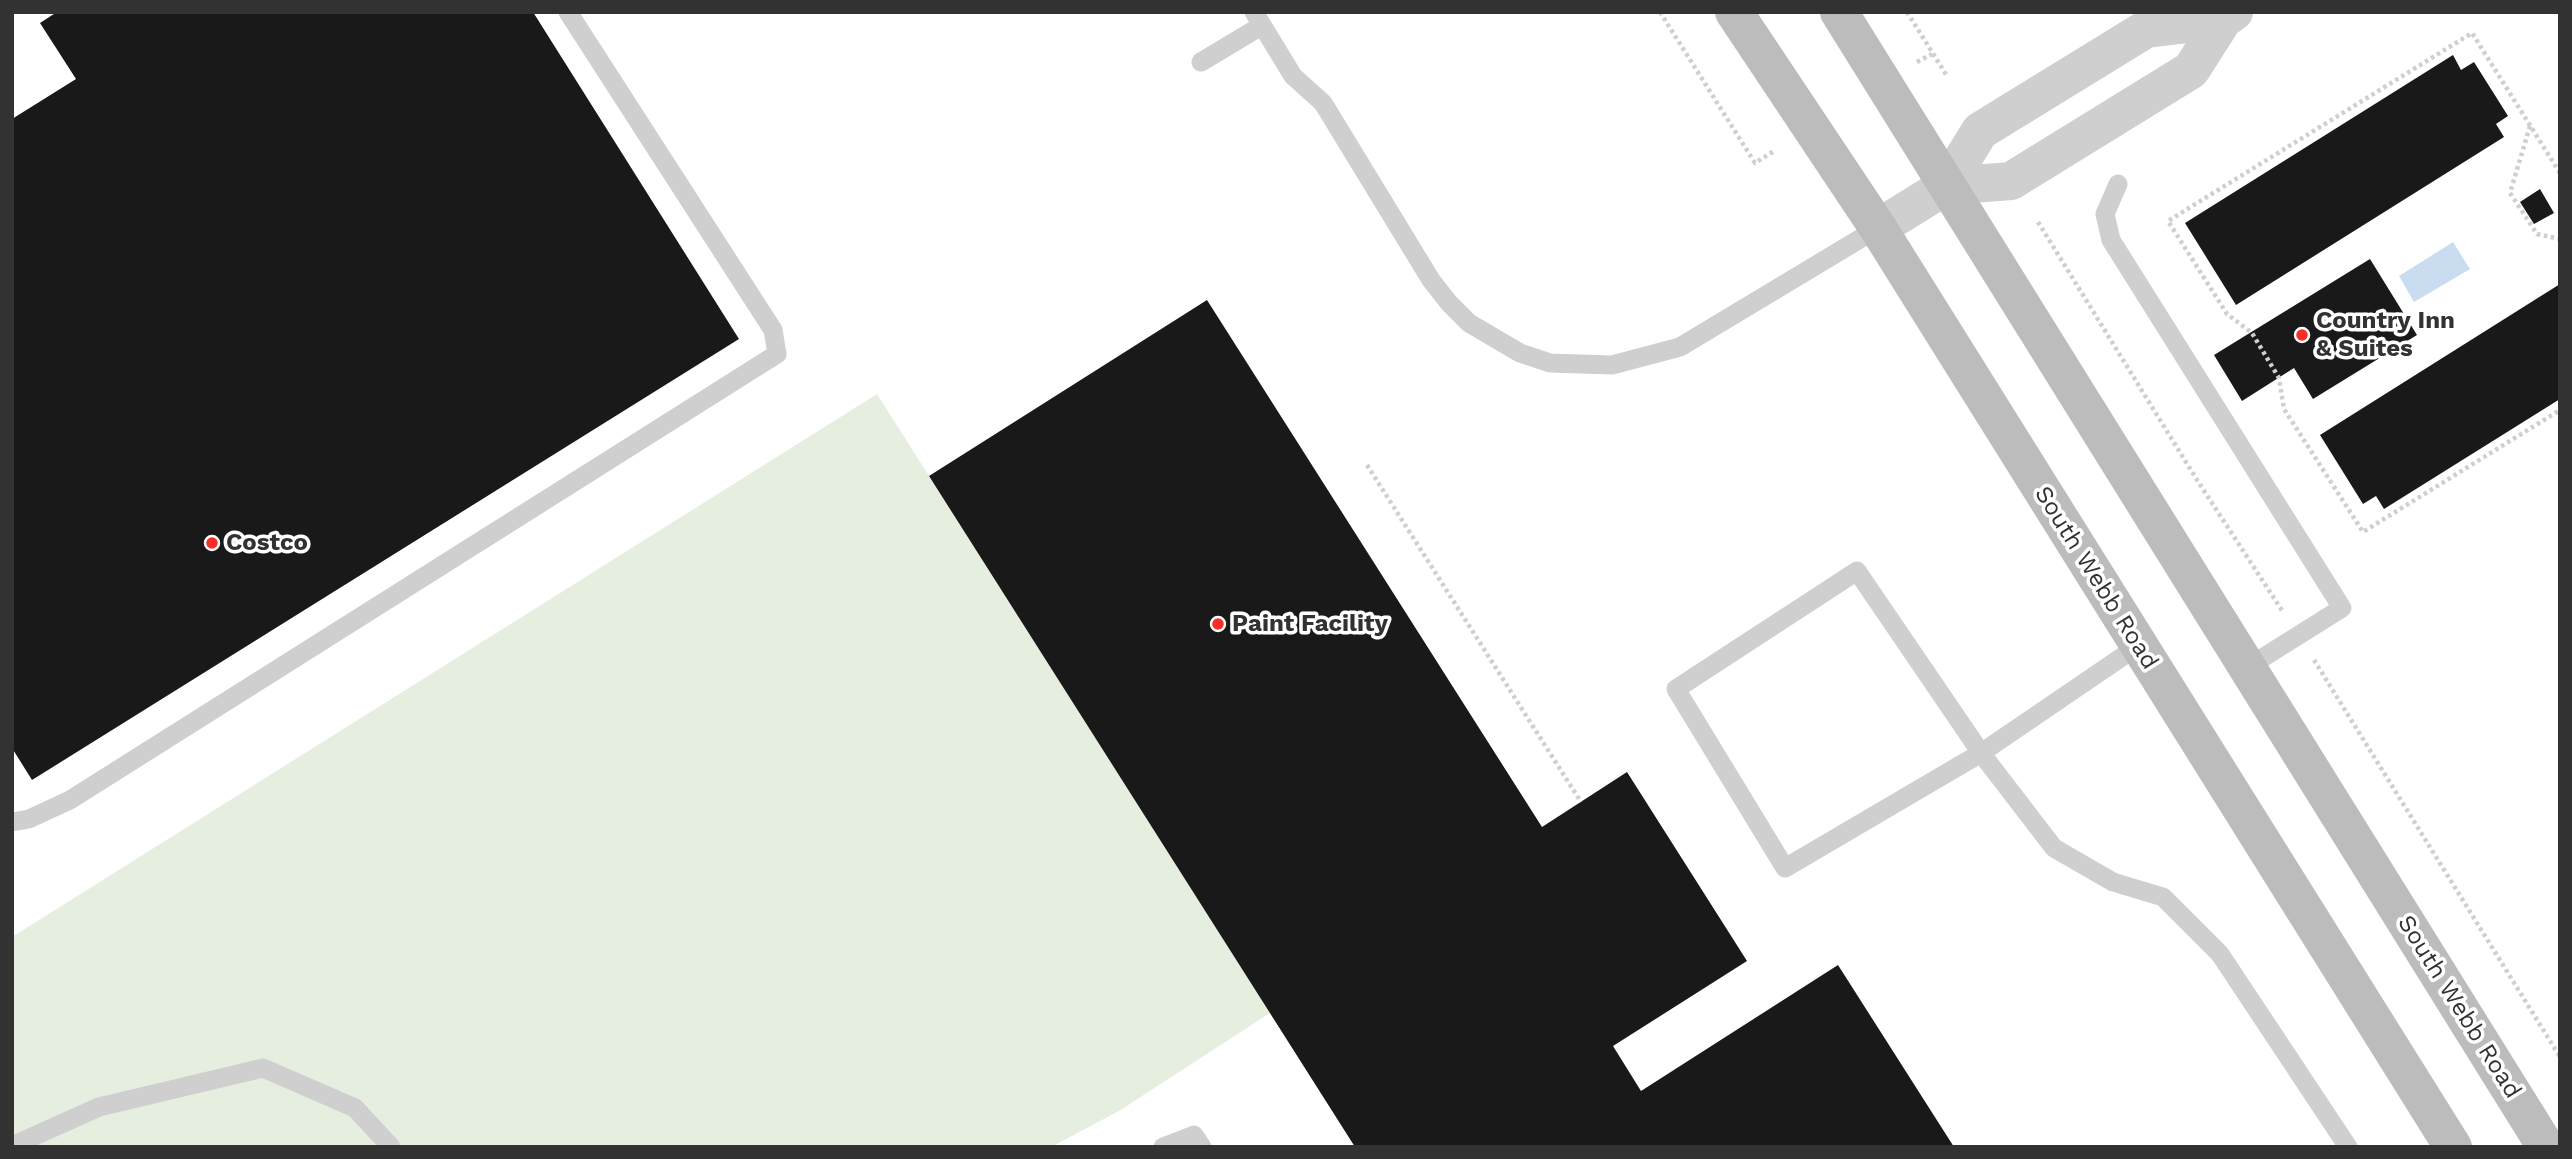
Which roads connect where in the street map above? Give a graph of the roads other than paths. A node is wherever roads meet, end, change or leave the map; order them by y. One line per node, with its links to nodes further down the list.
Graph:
1 (568, 12): 13 (lane)
2 (1734, 12): 9 (main road, South Webb Road)
3 (1839, 12): 8 (main road, South Webb Road)
4 (2224, 15): 8 (street); 8 (street)
5 (1257, 19): 6 (lane); 9 (lane)
6 (1201, 62)
7 (2118, 184): 11 (lane)
8 (1946, 186): 9 (street); 11 (main road, South Webb Road)
9 (1878, 228): 10 (main road, South Webb Road)
10 (2138, 646): 12 (lane); 19 (main road, South Webb Road)
11 (2248, 667): 20 (main road, South Webb Road)
12 (1981, 752): 12 (lane); 18 (lane)
13 (12, 822)
14 (12, 1146): 15 (lane)
15 (391, 1147)
16 (1163, 1147): 17 (lane)
17 (1202, 1147)
18 (2348, 1147)
19 (2453, 1147)
20 (2546, 1147)

